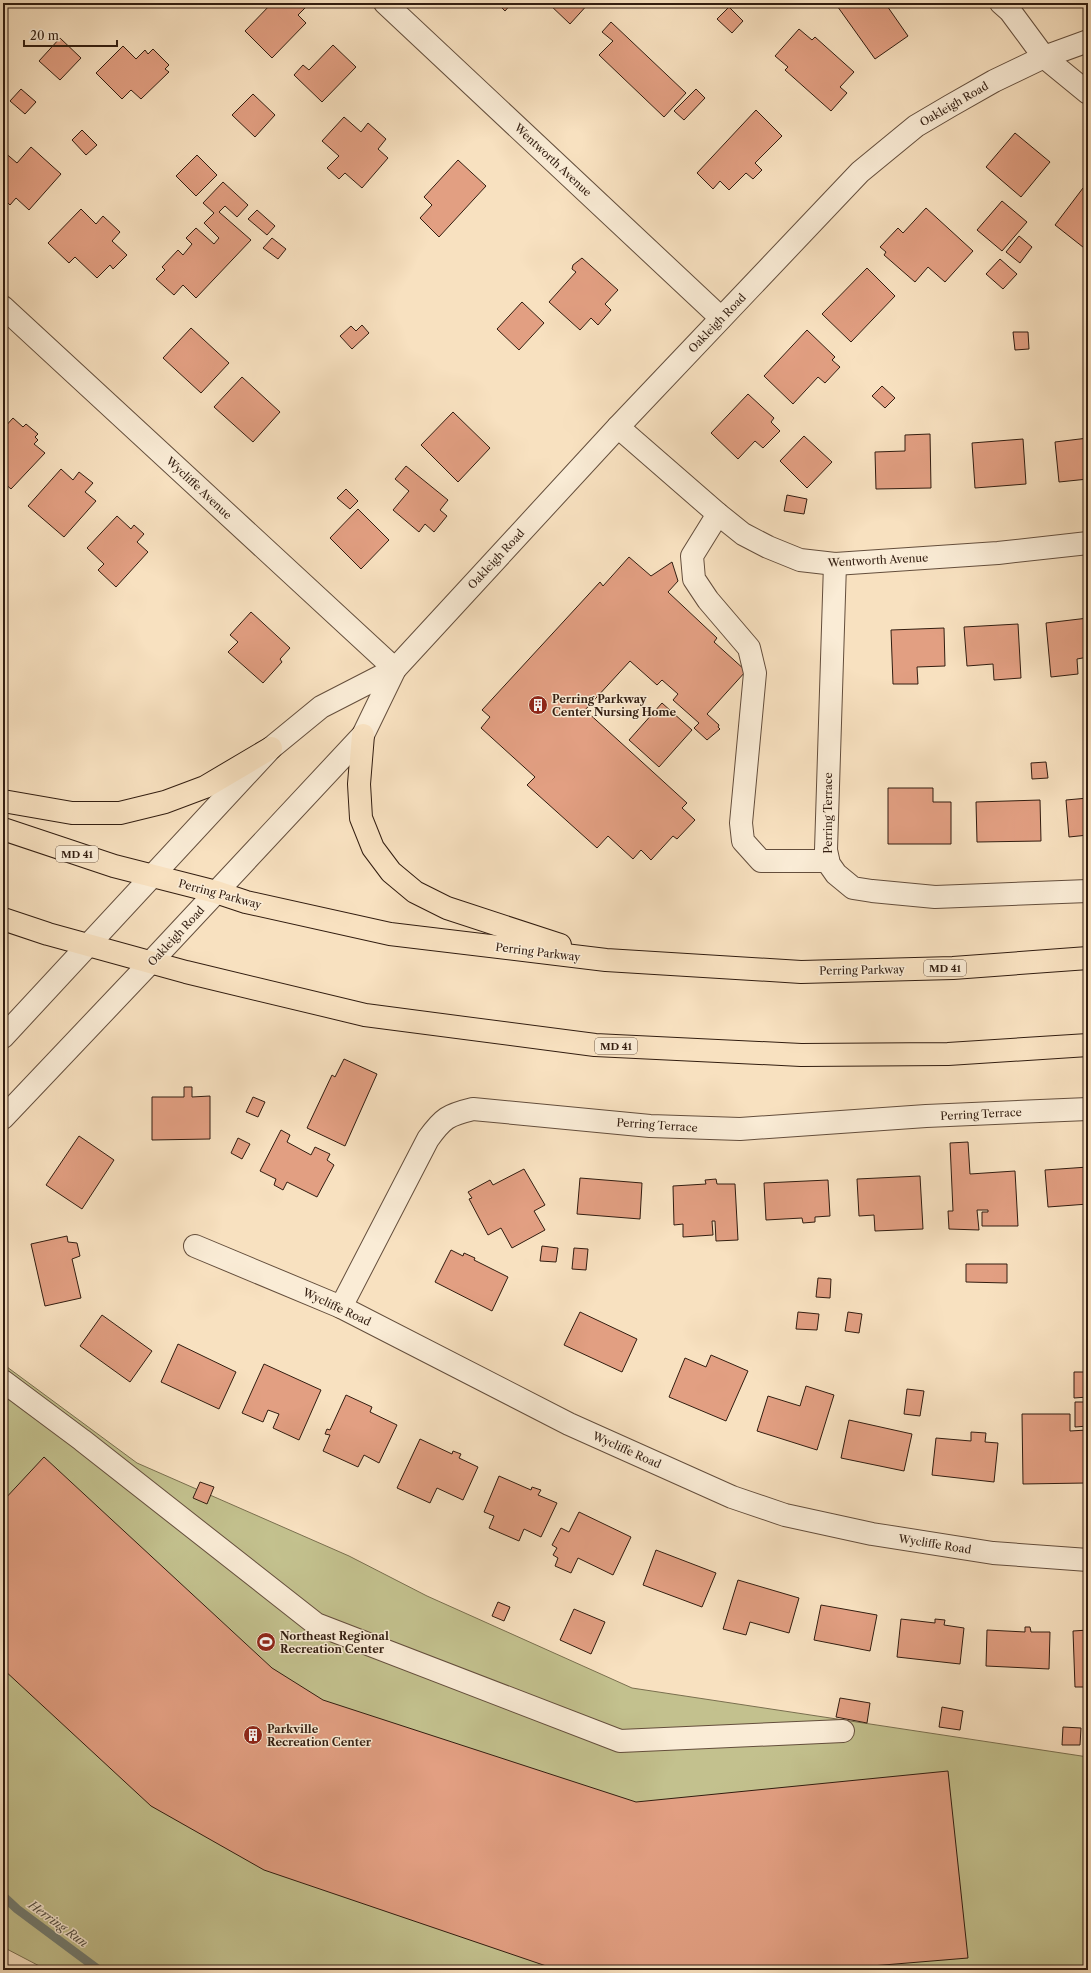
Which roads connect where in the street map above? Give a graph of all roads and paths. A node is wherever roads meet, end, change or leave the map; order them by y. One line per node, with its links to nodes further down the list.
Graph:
1 (385, 3): 7 (street, Wentworth Avenue)
2 (1001, 3): 4 (street)
3 (1088, 41): 4 (street, Oakleigh Road)
4 (1044, 57): 5 (street); 7 (street, Oakleigh Road)
5 (1088, 93)
6 (3, 307): 12 (street, Wycliffe Avenue)
7 (722, 318): 8 (street, Oakleigh Road)
8 (618, 427): 9 (street, Wentworth Avenue); 12 (street, Oakleigh Road)
9 (718, 514): 11 (street, Wentworth Avenue); 17 (street)
10 (1088, 543): 11 (street, Wentworth Avenue)
11 (834, 564): 17 (street, Perring Terrace)
12 (395, 669): 13 (street, Oakleigh Road); 14 (street, Oakleigh Road)
13 (363, 735): 20 (street, Oakleigh Road); 24 (main road)
14 (271, 748): 15 (main road); 18 (street, Oakleigh Road)
15 (3, 801)
16 (3, 830): 18 (main road, Perring Parkway / MD 41)
17 (828, 861): 19 (street, Perring Terrace)
18 (151, 876): 20 (main road, Perring Parkway / MD 41); 22 (street, Oakleigh Road)
19 (1088, 891)
20 (216, 892): 24 (main road, Perring Parkway / MD 41); 25 (street, Oakleigh Road)
21 (3, 919): 22 (main road, MD 41)
22 (89, 946): 25 (main road, MD 41); 26 (street, Oakleigh Road)
23 (1088, 958): 24 (main road, Perring Parkway / MD 41)
24 (606, 960)
25 (152, 962): 27 (main road, MD 41); 29 (street, Oakleigh Road)
26 (3, 1038)
27 (1088, 1045)
28 (1088, 1109): 31 (street, Perring Terrace)
29 (3, 1118)
30 (195, 1246): 31 (street, Wycliffe Road)
31 (341, 1307): 33 (street, Wycliffe Road)
32 (3, 1381): 34 (street)
33 (1088, 1560)
34 (842, 1731)

